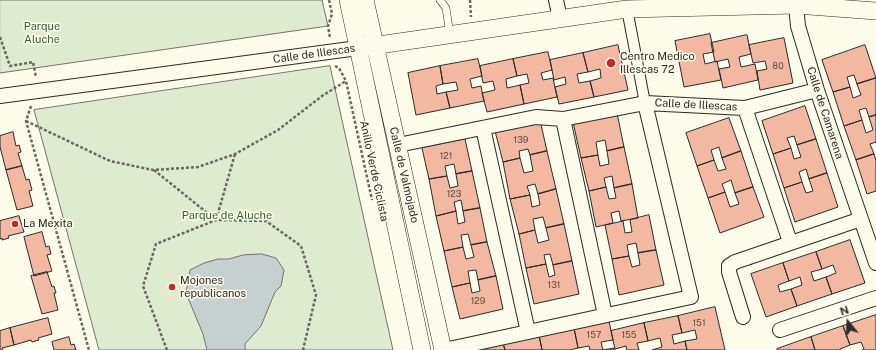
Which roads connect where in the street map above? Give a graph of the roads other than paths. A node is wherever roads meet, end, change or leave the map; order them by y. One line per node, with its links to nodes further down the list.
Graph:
1 (348, 0): 10 (street, Calle de Valmojado)
2 (365, 0): 10 (street, Calle de Valmojado)
3 (440, 0): 9 (lane)
4 (556, 0): 8 (street)
5 (796, 5): 6 (street, Calle de Illescas); 7 (street, Calle de Illescas); 11 (street, Calle de Camarena)
6 (627, 9): 8 (street, Calle de Illescas); 13 (street, Calle de Illescas)
7 (874, 9)
8 (560, 18): 9 (street, Calle de Illescas)
9 (450, 35): 10 (street, Calle de Illescas)
10 (367, 47): 12 (street, Calle de Illescas); 17 (street, Calle de Valmojado); 26 (street, Calle de Valmojado)
11 (817, 90): 14 (street, Calle de Illescas); 18 (street, Calle de Camarena)
12 (0, 96)
13 (645, 103): 14 (street, Calle de Illescas); 15 (street, Calle de Illescas); 22 (street, Calle de Valmojado)
14 (745, 108): 19 (street)
15 (563, 120): 16 (street, Calle de Illescas); 22 (street)
16 (483, 128): 17 (street, Calle de Illescas); 25 (street)
17 (398, 144): 27 (street, Calle de Valmojado)
18 (861, 219): 19 (street); 20 (street, Calle de Camarena)
19 (790, 242): 23 (street)
20 (876, 263)
21 (876, 298): 24 (street)
22 (605, 315): 25 (street, Calle de Valmojado)
23 (743, 316)
24 (780, 330)
25 (528, 332): 27 (street, Calle de Valmojado)
26 (422, 350)
27 (444, 350)

